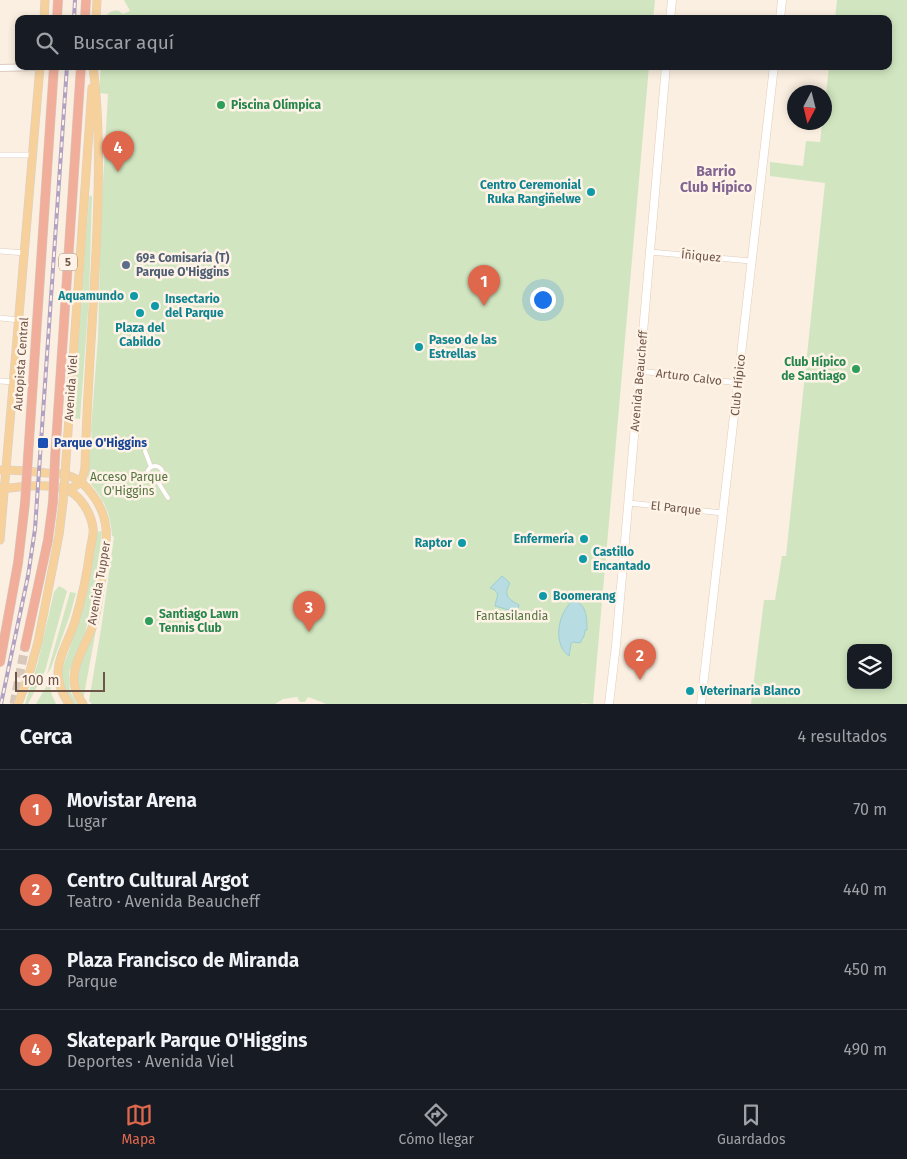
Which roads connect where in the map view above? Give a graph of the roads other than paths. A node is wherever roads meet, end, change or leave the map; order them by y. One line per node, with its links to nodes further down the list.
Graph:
1 (45, 0): 7 (main road)
2 (58, 0): 8 (highway)
3 (86, 0): 9 (highway)
4 (97, 0): 10 (main road)
5 (672, 0): 11 (main road)
6 (782, 0): 12 (main road)
7 (44, 15)
8 (57, 15)
9 (84, 15)
10 (96, 15)
11 (670, 15)
12 (780, 15)
13 (0, 68): 14 (street)
14 (15, 68)
15 (40, 70): 23 (main road)
16 (54, 70): 46 (highway, Autopista Central / 5, bridge)
17 (81, 70): 45 (highway, 5, bridge)
18 (93, 70): 47 (main road, Avenida Viel, bridge)
19 (93, 70): 37 (main road)
20 (666, 70): 25 (main road, Avenida Beaucheff)
21 (774, 70): 27 (main road, Club Hípico)
22 (0, 154): 23 (street)
23 (33, 154): 26 (main road)
24 (0, 251): 26 (street)
25 (650, 252): 27 (street, Íñiquez); 30 (main road, Avenida Beaucheff)
26 (25, 253): 29 (main road)
27 (751, 261): 33 (main road, Club Hípico)
28 (0, 318): 29 (street)
29 (19, 320): 32 (main road)
30 (640, 371): 33 (street, Arturo Calvo); 42 (main road, Avenida Beaucheff)
31 (0, 381): 32 (street)
32 (14, 382): 36 (main road)
33 (738, 383): 43 (main road, Club Hípico)
34 (145, 450): 35 (street)
35 (152, 467): 38 (street); 38 (street)
36 (3, 470): 37 (main road, Avenida Tupper); 39 (main road)
37 (80, 482): 40 (main road); 49 (main road, Avenida Tupper)
38 (158, 482): 41 (street)
39 (2, 489): 40 (main road); 44 (main road)
40 (65, 489): 48 (main road, Avenida Tupper)
41 (168, 498)
42 (628, 503): 43 (street, El Parque); 50 (main road, Avenida Beaucheff)
43 (723, 513): 51 (main road, Club Hípico)
44 (0, 540)
45 (25, 647)
46 (0, 662)
47 (18, 704)
48 (69, 704)
49 (83, 704)
50 (610, 704)
51 (701, 704)

